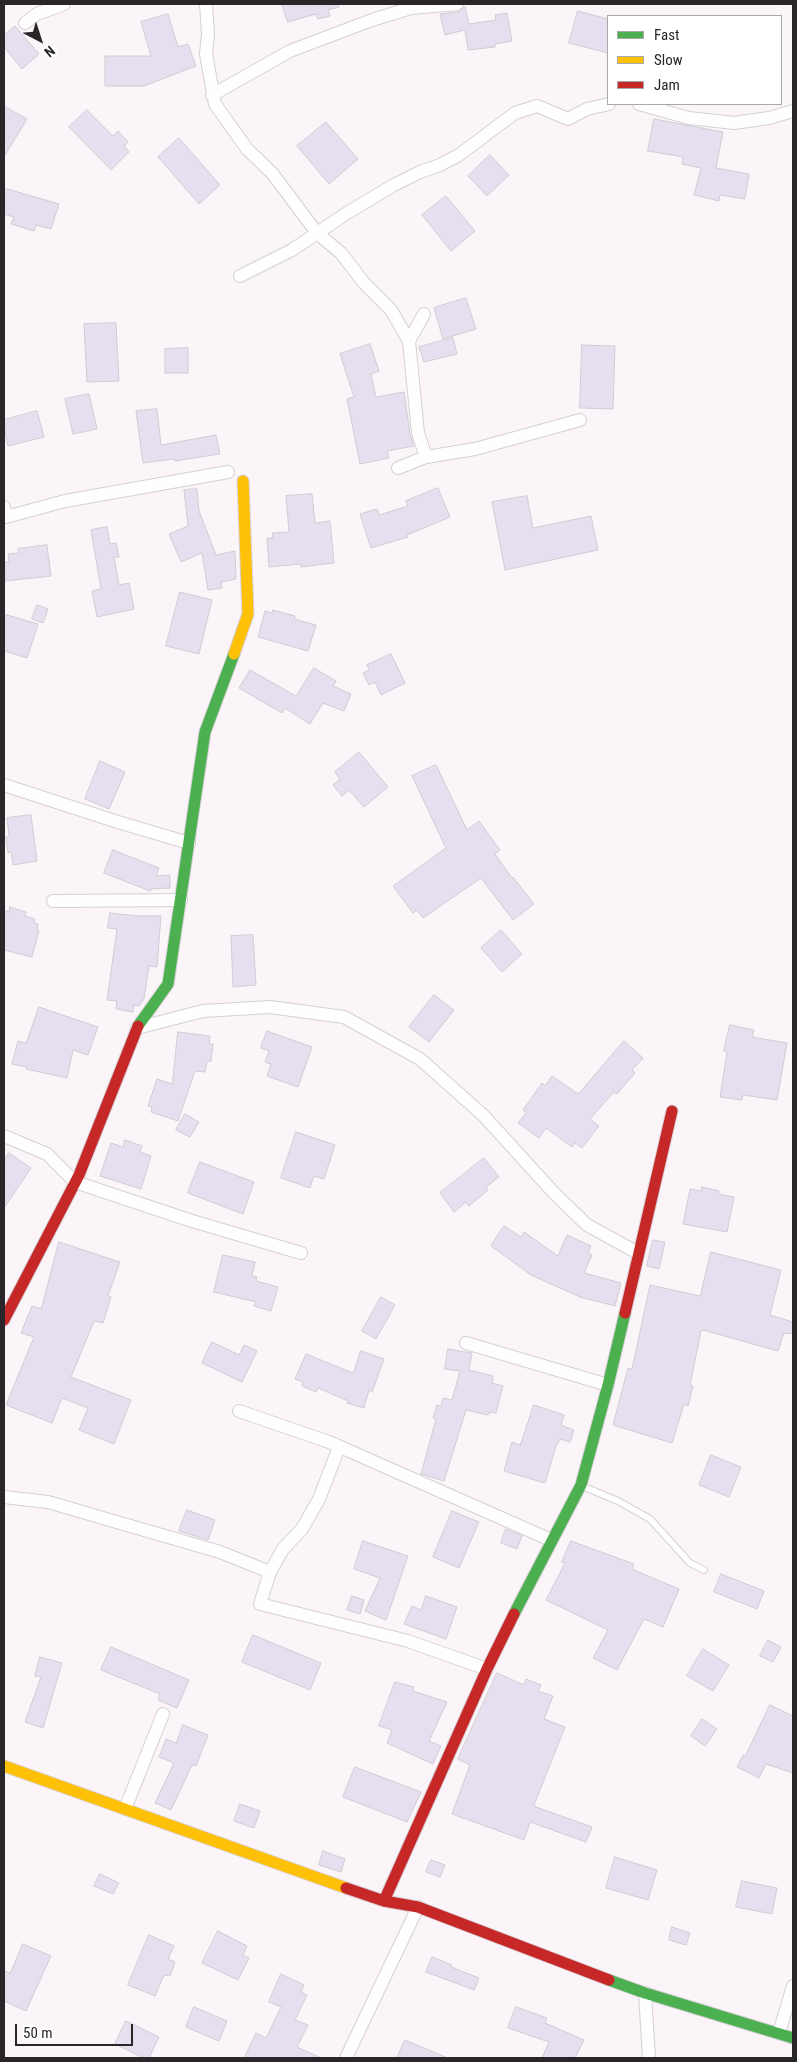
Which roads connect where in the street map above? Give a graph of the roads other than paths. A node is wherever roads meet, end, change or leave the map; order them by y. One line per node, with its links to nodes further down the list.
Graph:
1 (64, 4): 4 (street)
2 (206, 4): 5 (street)
3 (457, 4): 5 (street)
4 (25, 23)
5 (212, 95): 9 (street)
6 (607, 104): 9 (street)
7 (643, 105): 8 (street)
8 (793, 111)
9 (317, 233): 10 (street); 12 (street)
10 (240, 276)
11 (424, 314): 12 (street)
12 (409, 341): 14 (street)
13 (580, 420): 14 (street)
14 (426, 457): 15 (street)
15 (398, 468)
16 (228, 472): 18 (street)
17 (243, 481): 20 (street)
18 (5, 514)
19 (4, 785): 20 (street)
20 (189, 843): 21 (street)
21 (181, 900): 22 (street); 23 (street)
22 (53, 901)
23 (136, 1028): 26 (street); 28 (street)
24 (672, 1111): 28 (street)
25 (4, 1136): 26 (street)
26 (75, 1182): 27 (street); 29 (street)
27 (301, 1253)
28 (638, 1253): 31 (street)
29 (4, 1320)
30 (466, 1343): 31 (street)
31 (608, 1385): 34 (street)
32 (239, 1411): 33 (street)
33 (339, 1447): 36 (street); 38 (street)
34 (581, 1485): 36 (street); 37 (lane)
35 (4, 1497): 38 (street)
36 (551, 1540): 39 (street)
37 (704, 1570)
38 (270, 1572): 39 (street)
39 (487, 1669): 43 (street)
40 (163, 1714): 42 (street)
41 (4, 1766): 42 (street)
42 (124, 1809): 43 (street)
43 (384, 1902): 44 (street)
44 (418, 1907): 46 (street); 49 (street)
45 (793, 1986): 47 (street)
46 (645, 1993): 47 (street); 50 (street)
47 (779, 2033): 48 (street)
48 (793, 2038)
49 (346, 2058)
50 (649, 2058)

